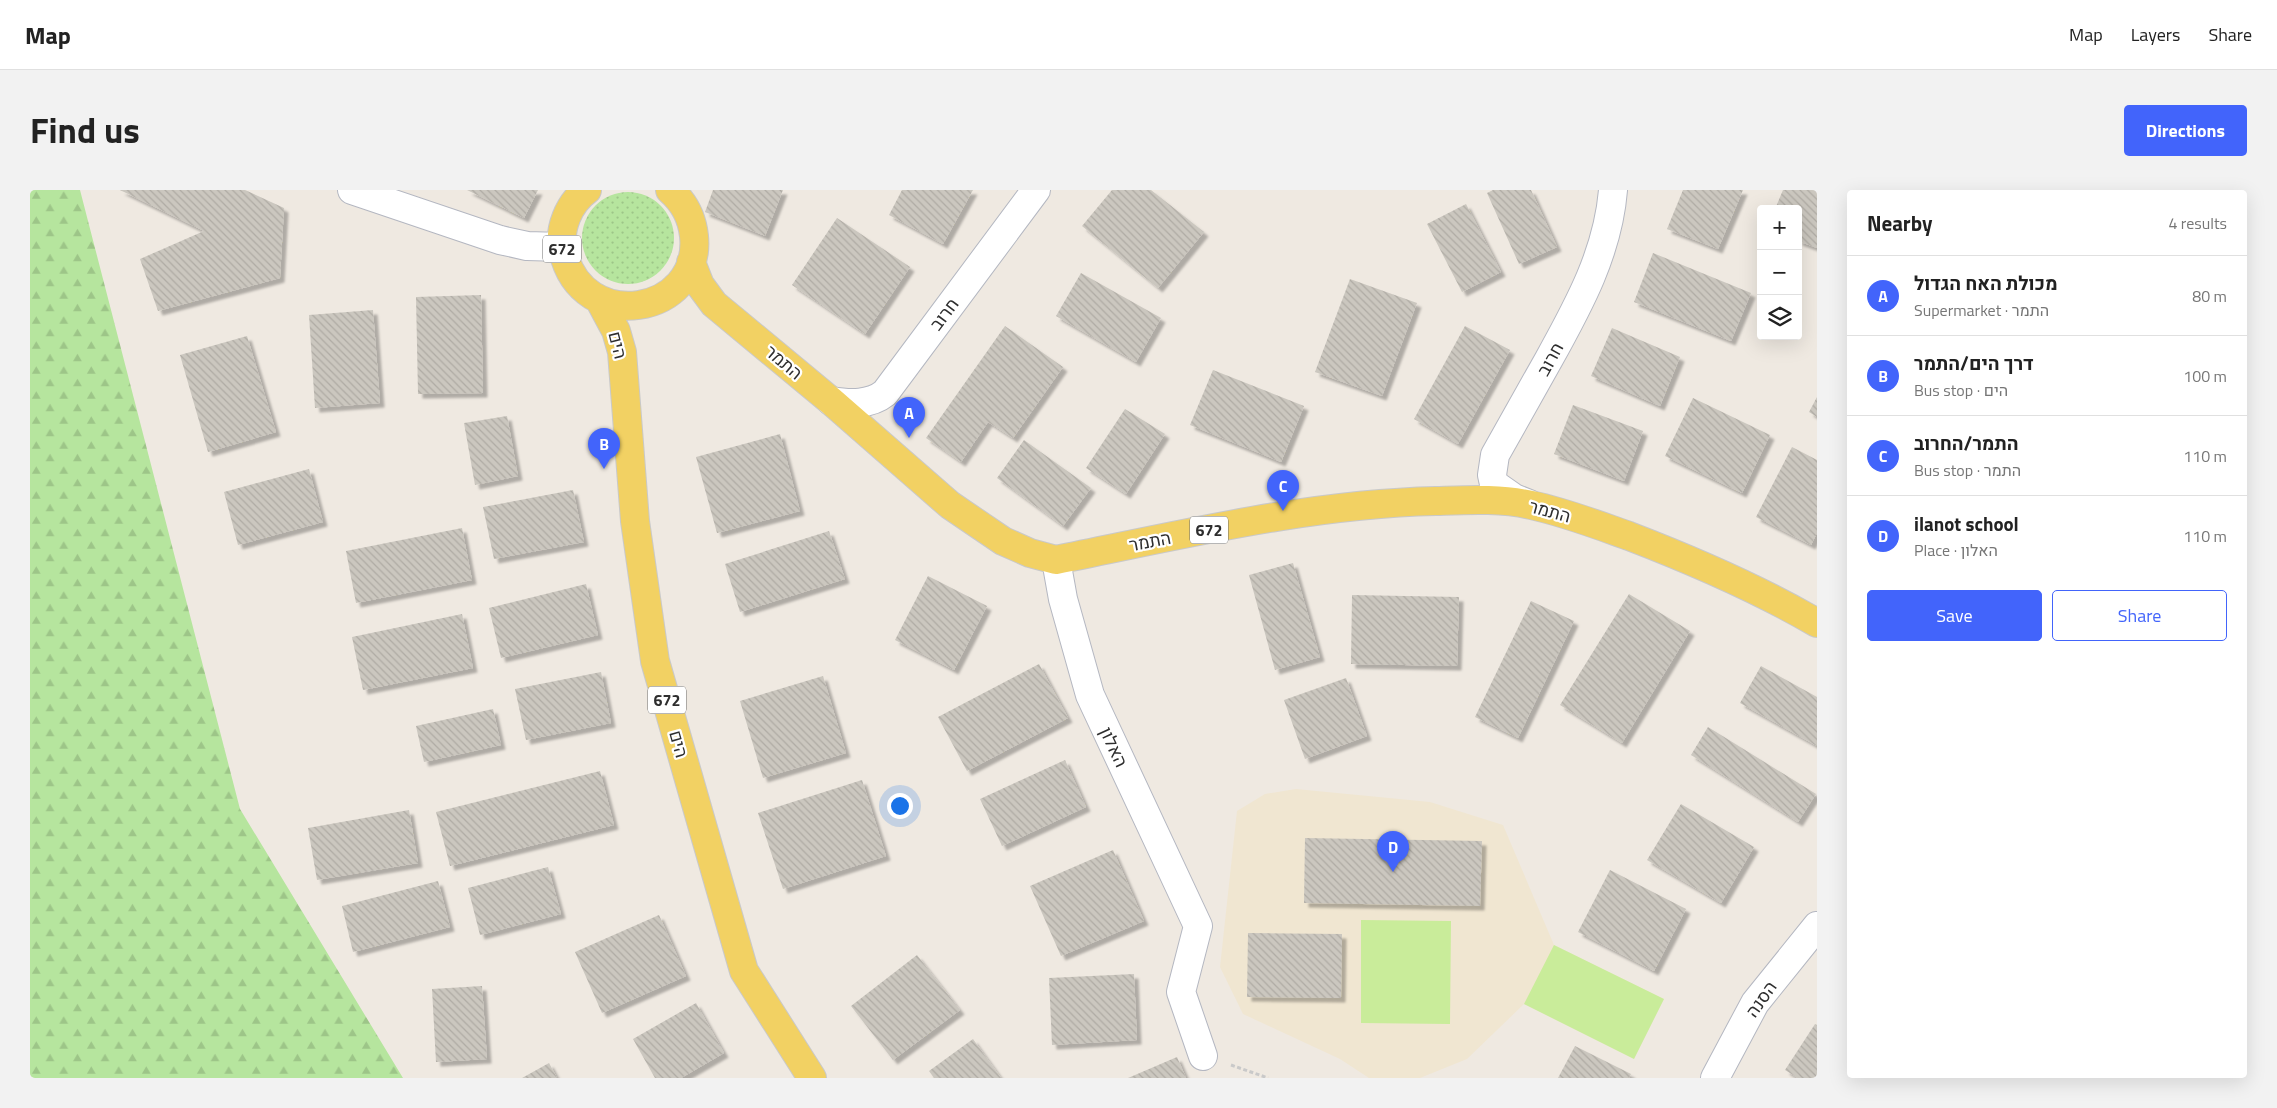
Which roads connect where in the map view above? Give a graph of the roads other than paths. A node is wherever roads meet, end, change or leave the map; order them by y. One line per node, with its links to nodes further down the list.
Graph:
1 (352, 190): 6 (street)
2 (587, 190): 6 (main road, 672)
3 (1036, 190): 9 (street, חרוב)
4 (1613, 190): 10 (street, חרוב)
5 (675, 192): 7 (main road, 672)
6 (562, 247): 8 (main road, 672)
7 (691, 262): 8 (main road, 672); 9 (main road, התמר / 672)
8 (600, 301): 15 (main road, הים / 672)
9 (831, 402): 11 (main road, התמר / 672)
10 (1530, 504): 11 (main road, התמר / 672); 12 (main road, התמר / 672)
11 (1056, 560): 14 (street, האלון)
12 (1817, 623)
13 (1817, 926): 16 (street, הסנה)
14 (1203, 1056)
15 (812, 1078)
16 (1714, 1078)

